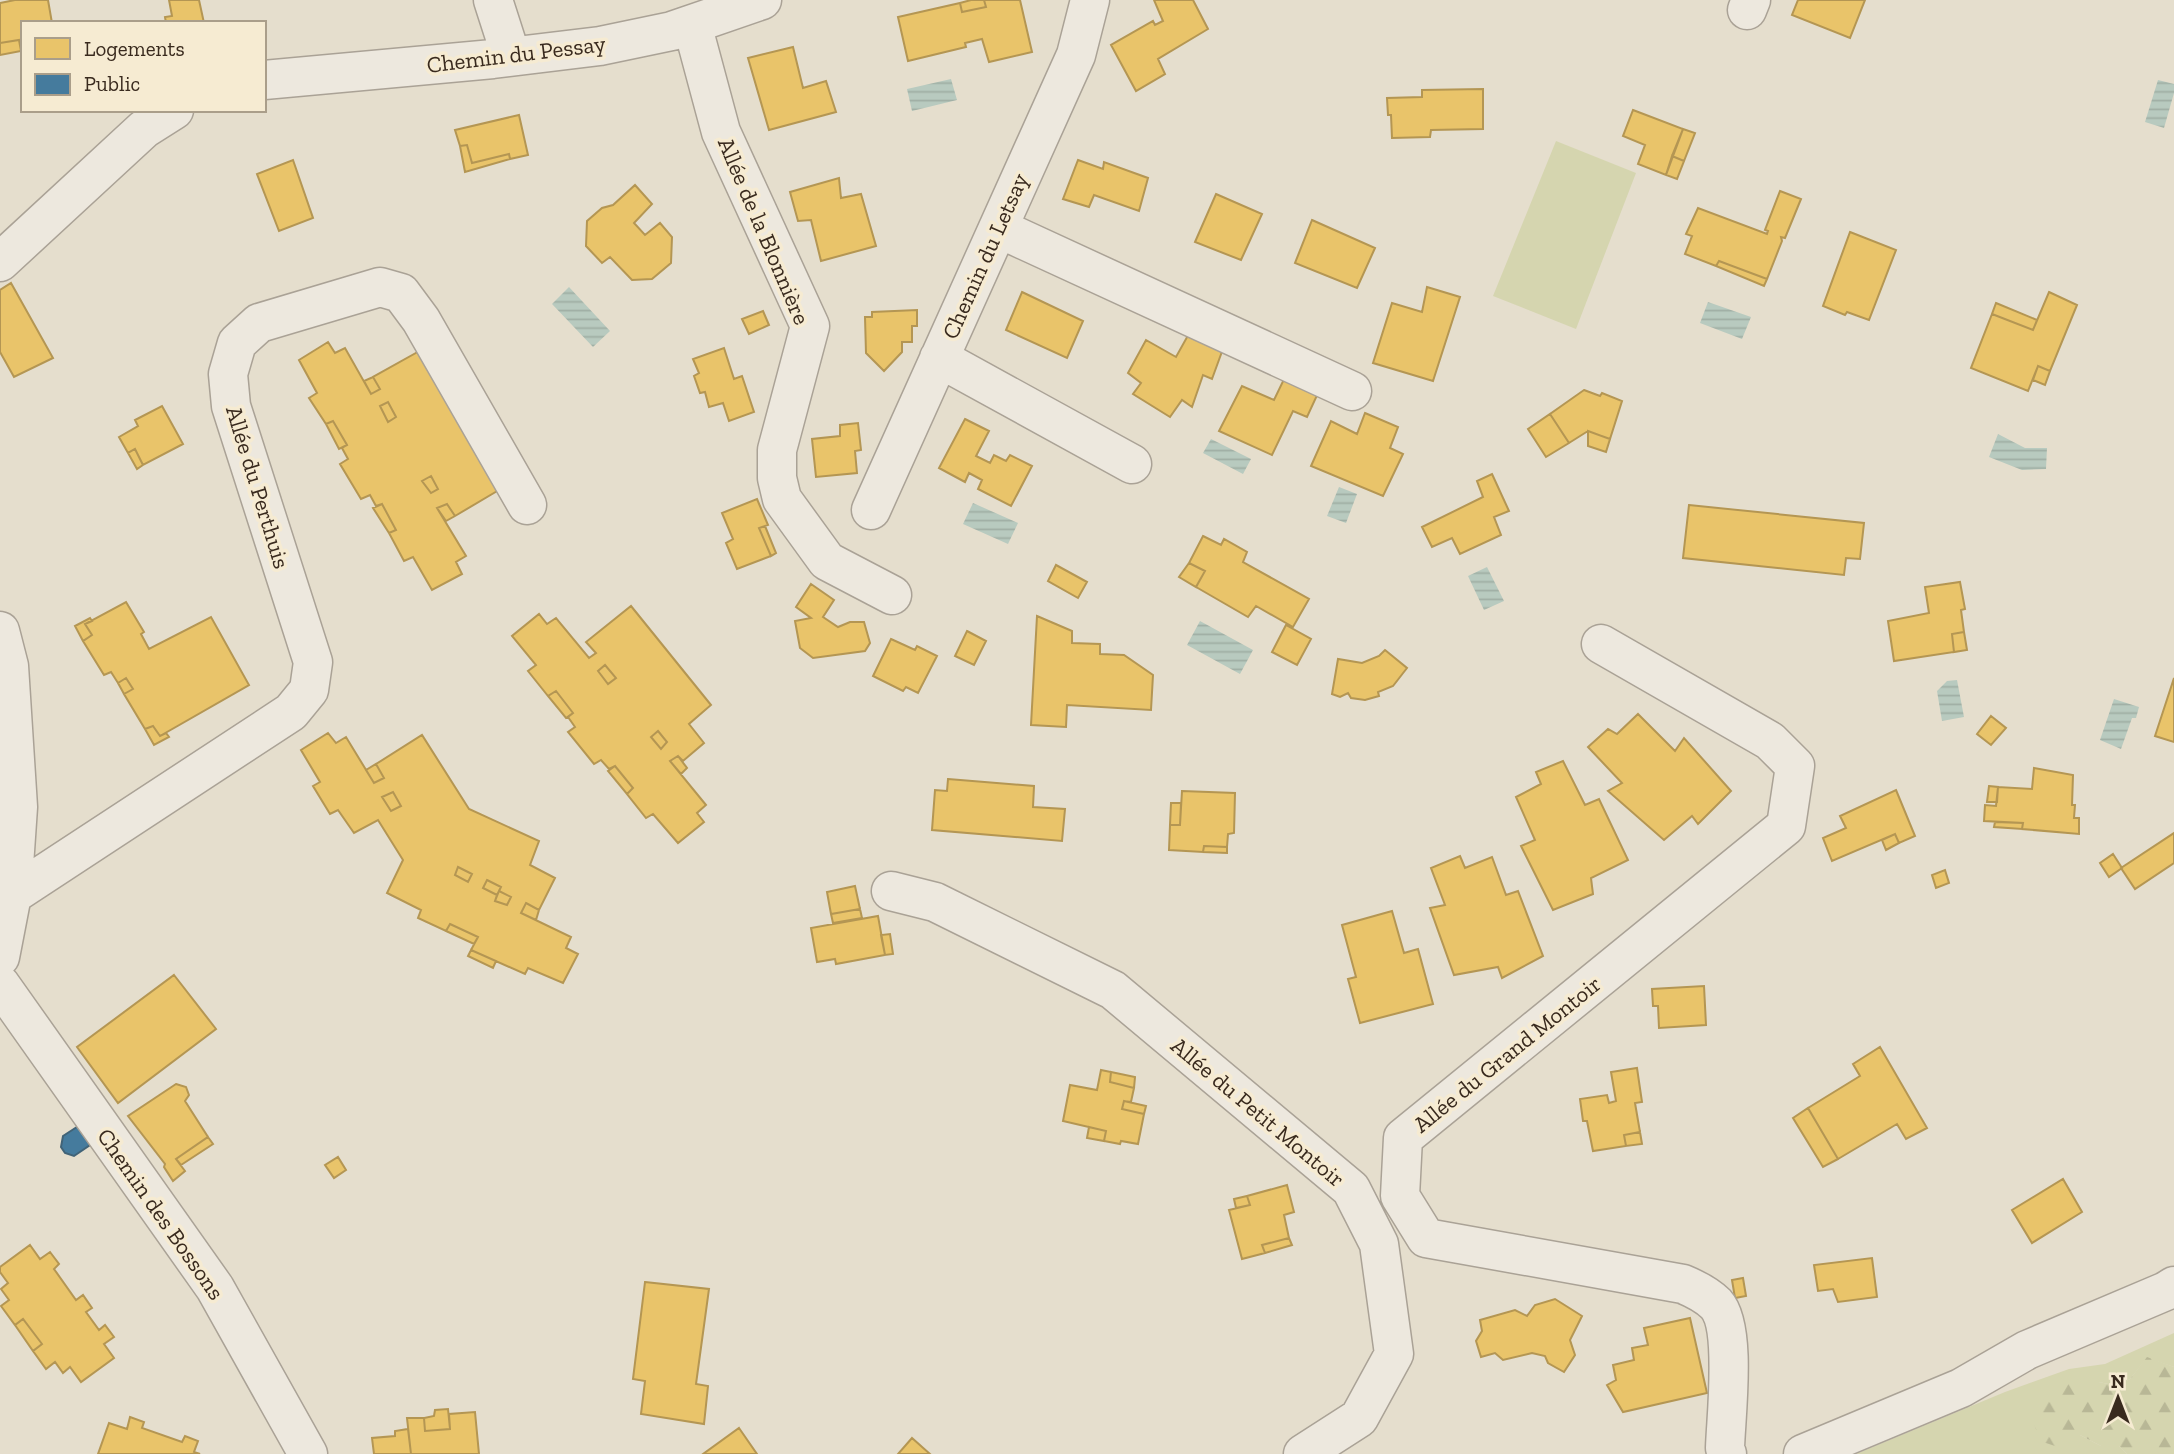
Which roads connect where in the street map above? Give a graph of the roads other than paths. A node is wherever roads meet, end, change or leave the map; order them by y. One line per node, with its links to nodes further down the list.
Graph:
1 (493, 0): 5 (street)
2 (762, 0): 4 (street, Chemin du Pessay)
3 (1090, 0): 8 (street, Chemin du Letsay)
4 (692, 24): 5 (street, Chemin du Pessay); 15 (street, Allée de la Blonnière)
5 (511, 56): 6 (street, Chemin du Pessay)
6 (266, 80)
7 (171, 112): 9 (street)
8 (998, 228): 10 (street, Chemin du Letsay); 11 (street)
9 (0, 262)
10 (939, 358): 12 (street); 14 (street, Chemin du Letsay)
11 (1352, 391)
12 (1132, 464)
13 (527, 505): 19 (street, Allée du Perthuis)
14 (871, 510)
15 (892, 595)
16 (0, 631): 19 (street)
17 (1601, 644): 27 (street, Allée du Grand Montoir)
18 (891, 891): 26 (street, Allée du Petit Montoir)
19 (12, 895): 20 (street)
20 (0, 957)
21 (0, 984): 25 (street, Chemin des Bossons)
22 (2174, 1286): 24 (street)
23 (2174, 1311): 24 (street)
24 (1961, 1388): 28 (street)
25 (308, 1454)
26 (1303, 1454)
27 (1727, 1454)
28 (1802, 1454)

